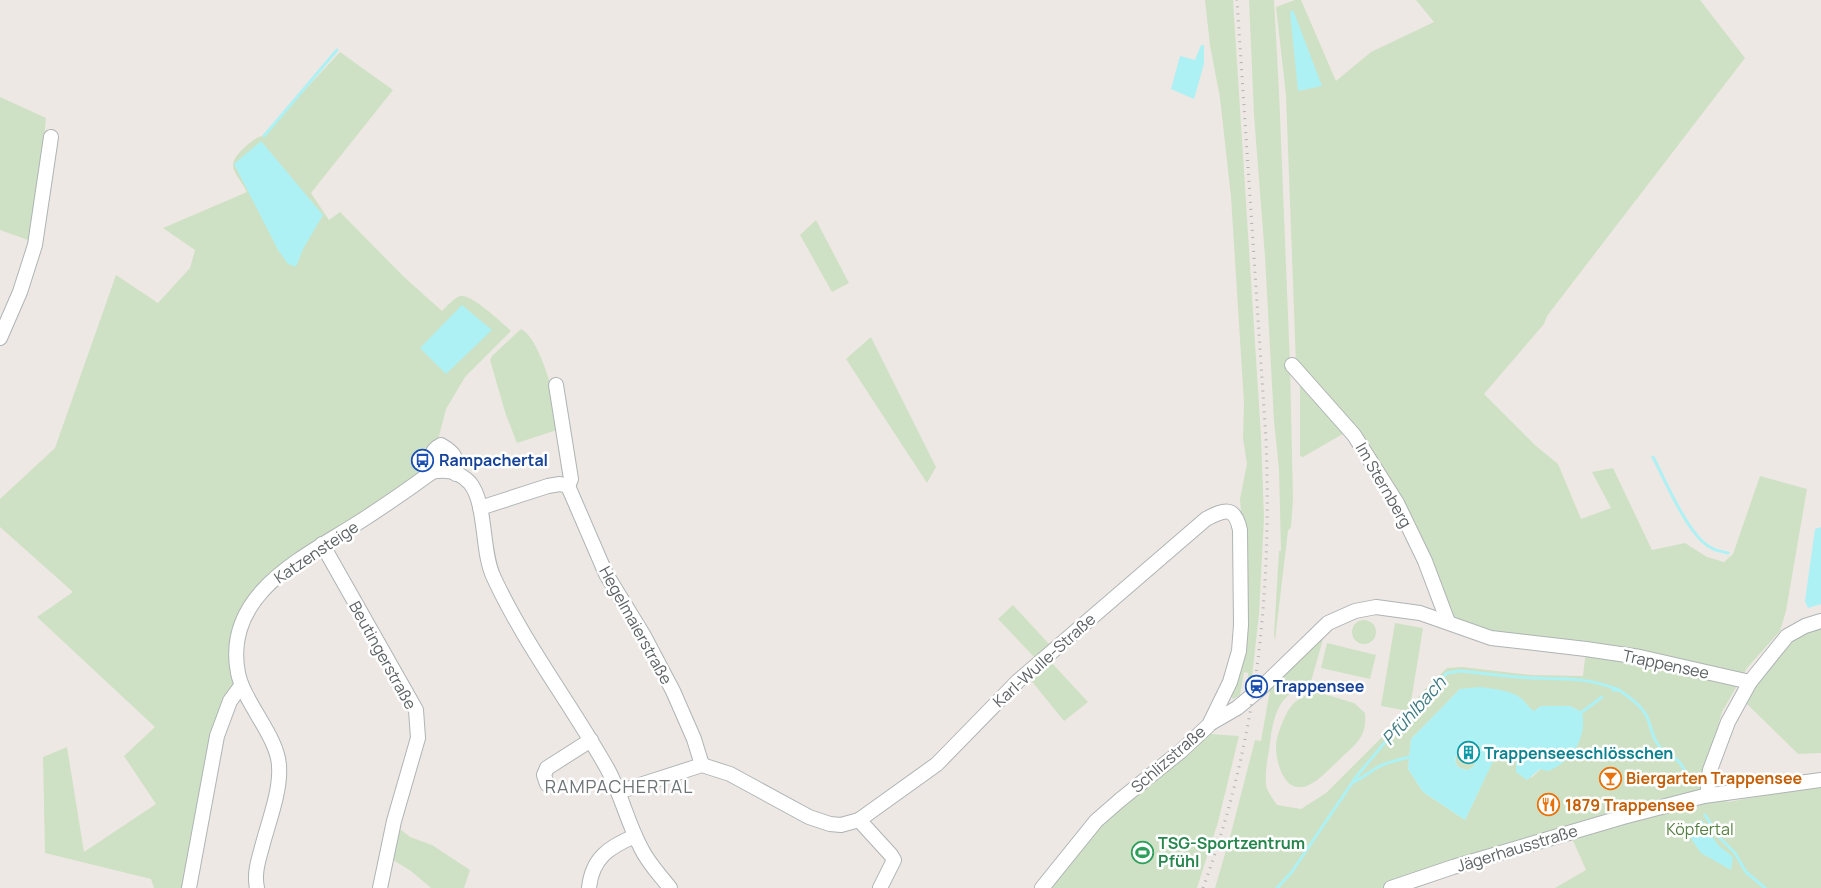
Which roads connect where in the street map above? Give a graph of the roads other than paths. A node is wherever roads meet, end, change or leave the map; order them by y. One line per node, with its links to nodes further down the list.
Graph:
1 (51, 138): 2 (street)
2 (0, 338)
3 (1292, 365): 11 (street, Im Sternberg)
4 (556, 385): 7 (street, Hegelmaierstraße)
5 (432, 472): 6 (street); 6 (street); 10 (street, Katzensteige)
6 (456, 474): 8 (street)
7 (568, 486): 8 (street); 17 (street, Hegelmaierstraße)
8 (480, 508): 16 (street)
9 (1234, 514): 15 (street, Schlizstraße); 22 (street, Karl-Wulle-Straße)
10 (322, 544): 14 (street, Katzensteige); 26 (street, Beutingerstraße)
11 (1448, 622): 13 (street, Trappensee); 15 (street, Trappensee)
12 (1821, 622): 13 (street)
13 (1750, 682): 21 (street)
14 (241, 686): 24 (street); 25 (street)
15 (1209, 725): 30 (street, Schlizstraße)
16 (591, 740): 19 (street); 20 (street)
17 (702, 765): 20 (street); 22 (street, Karl-Wulle-Straße)
18 (1821, 780): 21 (street, Jägerhausstraße)
19 (546, 784)
20 (618, 792): 23 (street)
21 (1708, 795): 31 (street, Jägerhausstraße)
22 (859, 820): 29 (street)
23 (635, 836): 27 (street); 28 (street)
24 (189, 888)
25 (257, 888)
26 (380, 888)
27 (589, 888)
28 (670, 888)
29 (880, 888)
30 (1042, 888)
31 (1391, 888)

